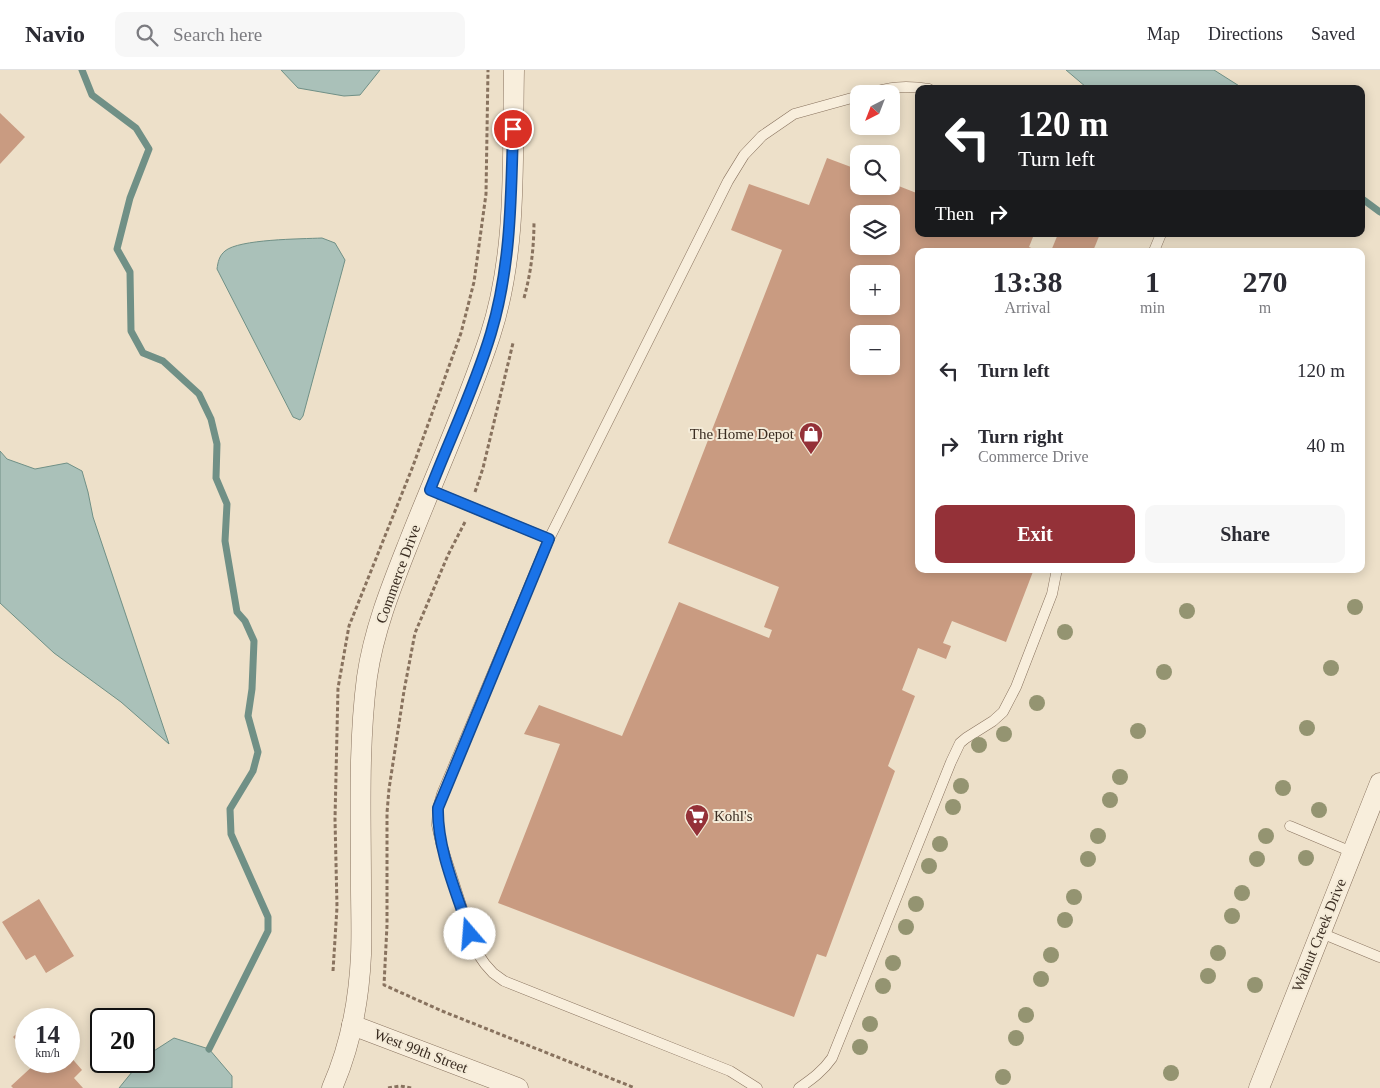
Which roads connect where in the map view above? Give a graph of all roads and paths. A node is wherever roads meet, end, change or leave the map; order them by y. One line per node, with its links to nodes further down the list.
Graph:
1 (514, 70): 8 (street, Commerce Drive)
2 (900, 87): 3 (lane)
3 (915, 87)
4 (850, 98): 10 (lane)
5 (534, 219): 6 (path)
6 (524, 301)
7 (514, 336): 9 (path)
8 (430, 490): 9 (lane); 17 (street, Commerce Drive)
9 (470, 506): 10 (lane); 22 (path)
10 (549, 539): 23 (lane)
11 (1056, 573): 24 (lane)
12 (1380, 783): 14 (street, Walnut Creek Drive)
13 (1290, 826): 14 (lane)
14 (1352, 852): 15 (street, Walnut Creek Drive)
15 (1321, 933): 16 (lane); 25 (street, Walnut Creek Drive)
16 (1380, 958)
17 (352, 1025): 18 (street, Commerce Drive); 21 (street, West 99th Street)
18 (332, 1088)
19 (388, 1088): 20 (path)
20 (412, 1088)
21 (518, 1088)
22 (635, 1088)
23 (757, 1088)
24 (799, 1088)
25 (1259, 1088)

